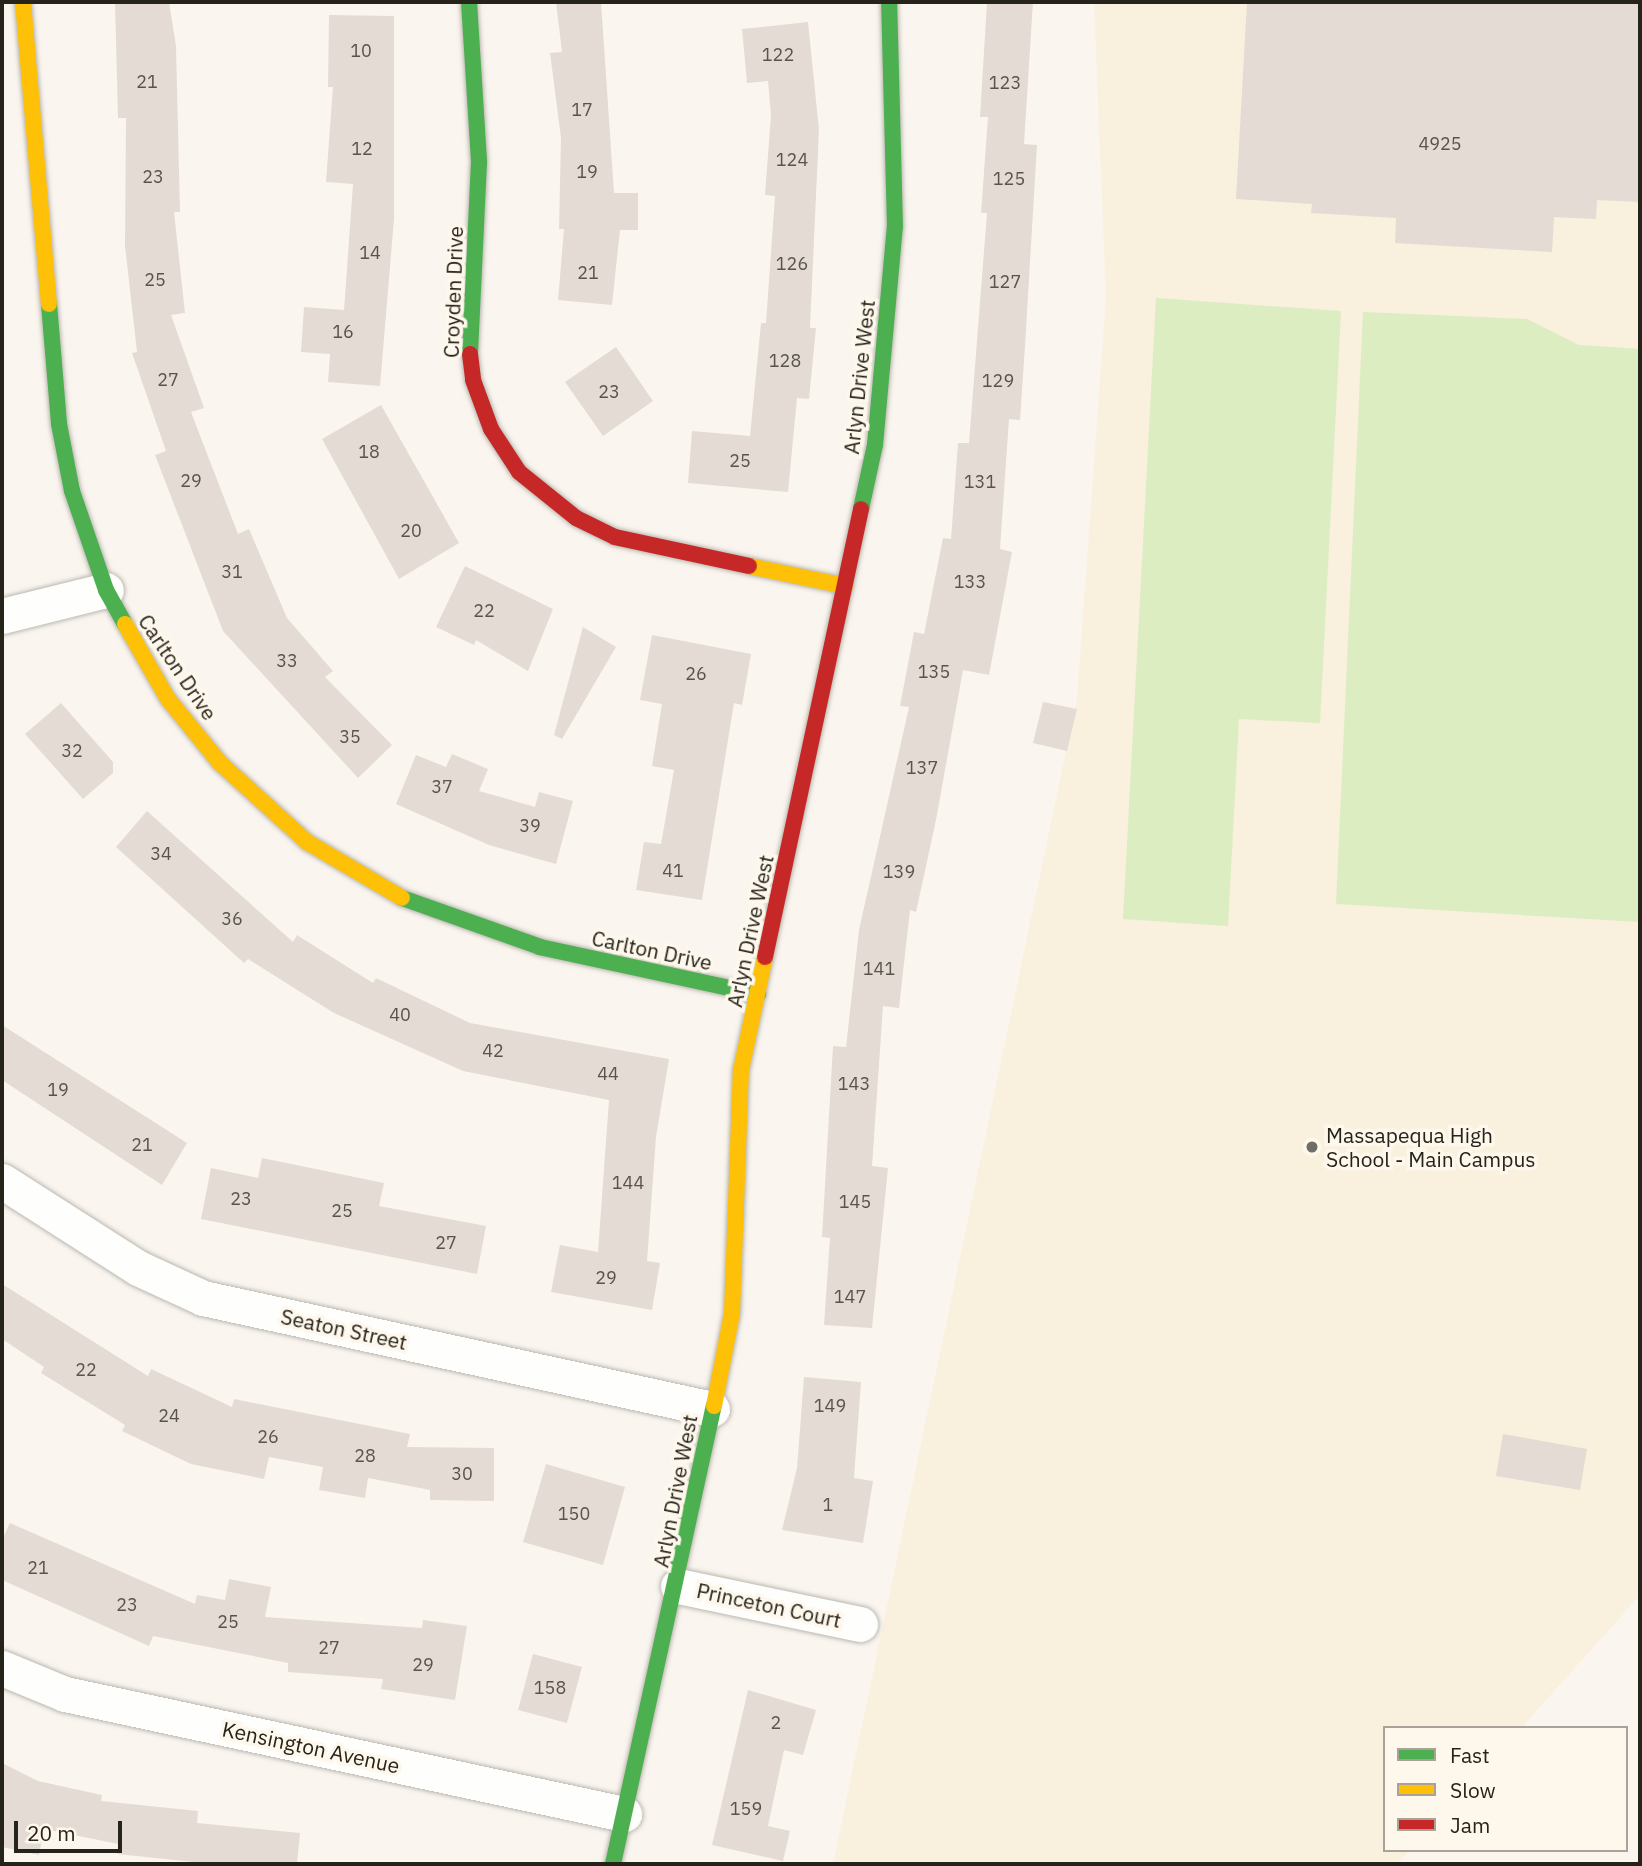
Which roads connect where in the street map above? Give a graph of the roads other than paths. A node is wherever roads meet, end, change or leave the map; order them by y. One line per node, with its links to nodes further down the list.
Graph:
1 (23, 2): 5 (street, Carlton Drive)
2 (469, 2): 4 (street, Croyden Drive)
3 (889, 2): 4 (street, Arlyn Drive West)
4 (845, 586): 7 (street, Arlyn Drive West)
5 (106, 590): 6 (street); 7 (street, Carlton Drive)
6 (2, 616)
7 (758, 994): 9 (street, Arlyn Drive West)
8 (2, 1181): 9 (street, Seaton Street)
9 (712, 1409): 10 (street, Arlyn Drive West)
10 (678, 1586): 11 (street, Princeton Court); 13 (street, Arlyn Drive West)
11 (860, 1624)
12 (2, 1668): 13 (street, Kensington Avenue)
13 (624, 1814): 14 (street, Arlyn Drive West)
14 (613, 1864)

